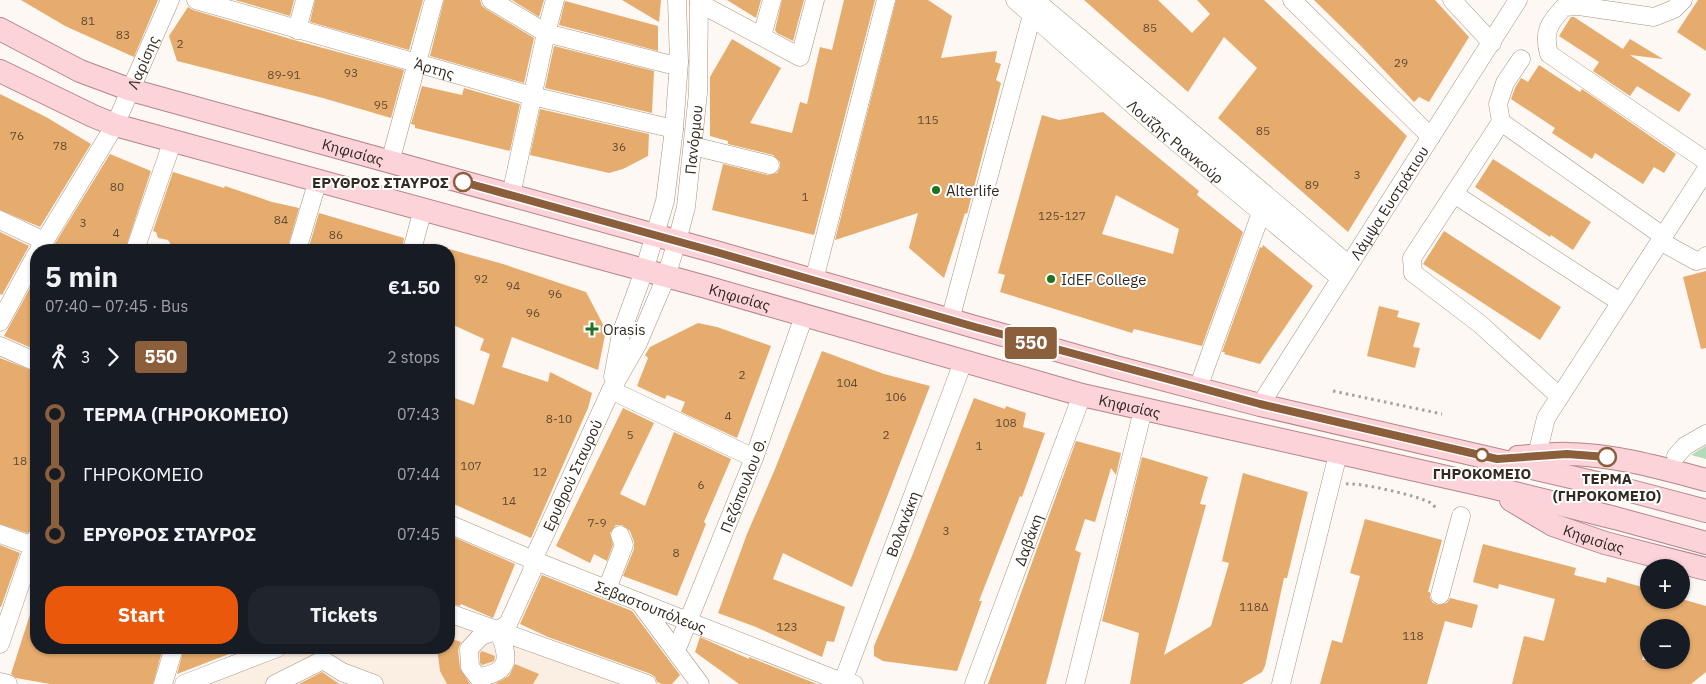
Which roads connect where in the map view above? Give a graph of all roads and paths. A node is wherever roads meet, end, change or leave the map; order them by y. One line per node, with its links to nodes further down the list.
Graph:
1 (170, 0): 27 (street, Λαρίσης)
2 (196, 0): 19 (street, Άρτης)
3 (304, 0): 19 (street)
4 (434, 0): 25 (street)
5 (491, 0): 20 (street)
6 (555, 0): 20 (street)
7 (678, 0): 24 (street, Πανόρμου)
8 (772, 0): 21 (street)
9 (815, 0): 21 (street)
10 (886, 0): 58 (street)
11 (1015, 0): 17 (street, Λουΐζης Ριανκούρ)
12 (1292, 0): 32 (street)
13 (1452, 0): 22 (street)
14 (1518, 0): 22 (street, Λάμψα Ευστράτιου)
15 (1683, 0): 35 (street)
16 (699, 2): 21 (street); 34 (street, Πανόρμου)
17 (1043, 6): 43 (street, Λουΐζης Ριανκούρ); 56 (street, Λουΐζης Ριανκούρ); 61 (street)
18 (0, 29): 27 (main road, Κηφισίας)
19 (297, 30): 25 (street, Άρτης)
20 (546, 33): 24 (street); 28 (street)
21 (762, 36)
22 (1492, 43): 32 (street, Λάμψα Ευστράτιου)
23 (1521, 59): 29 (street)
24 (679, 62): 31 (street, Πανόρμου)
25 (417, 63): 28 (street, Άρτης); 36 (street)
26 (0, 71): 30 (main road, Κηφισίας)
27 (131, 90): 30 (street, Λαρίσης); 36 (main road, Κηφισίας)
28 (532, 96): 31 (street, Άρτης); 41 (street)
29 (1501, 122): 40 (street); 46 (street)
30 (115, 125): 33 (main road, Κηφισίας); 49 (street, Λαρίσης)
31 (674, 129): 45 (street, Πανόρμου)
32 (1431, 137): 56 (street, Λάμψα Ευστράτιου)
33 (173, 140): 39 (main road, Κηφισίας); 50 (street)
34 (692, 146): 37 (street); 47 (street, Πανόρμου)
35 (1706, 161)
36 (390, 162): 41 (main road, Κηφισίας)
37 (770, 165)
38 (1706, 170): 46 (street)
39 (318, 180): 42 (main road, Κηφισίας); 51 (street)
40 (1454, 194): 59 (street); 70 (street)
41 (511, 195): 45 (main road, Κηφισίας)
42 (423, 209): 52 (street); 55 (main road, Κηφισίας)
43 (1261, 213): 56 (street, Λουΐζης Ριανκούρ); 66 (street)
44 (0, 220): 48 (street)
45 (655, 235): 47 (main road, Κηφισίας); 55 (street, Πανόρμου)
46 (1662, 238): 53 (street); 59 (street)
47 (677, 241): 57 (street, Πανόρμου); 58 (main road, Κηφισίας)
48 (33, 244)
49 (43, 244)
50 (137, 244)
51 (299, 244)
52 (414, 244)
53 (1706, 256)
54 (30, 267): 62 (street, Λαρίσης)
55 (644, 271): 57 (main road, Κηφισίας); 67 (street, Ερυθρού Σταυρού)
56 (1344, 272): 71 (street, Λάμψα Ευστράτιου)
57 (666, 277): 60 (main road, Κηφισίας); 67 (street, Ερυθρού Σταυρού)
58 (814, 280): 61 (main road, Κηφισίας)
59 (1620, 302): 70 (street)
60 (804, 316): 65 (main road, Κηφισίας); 78 (street, Πεζόπουλου Θ.)
61 (950, 320): 66 (main road, Κηφισίας)
62 (0, 322)
63 (0, 346): 64 (street)
64 (30, 359)
65 (963, 362): 69 (main road, Κηφισίας); 106 (street, Βολανάκη)
66 (1198, 388): 71 (main road, Κηφισίας)
67 (611, 390): 78 (street); 92 (street, Ερυθρού Σταυρού)
68 (1333, 391): 73 (path)
69 (1082, 396): 72 (main road, Κηφισίας); 114 (street, Δαβάκη)
70 (1560, 396): 76 (street)
71 (1260, 404): 79 (main road, Κηφισίας)
72 (1143, 410): 75 (main road, Κηφισίας); 115 (street)
73 (1442, 414)
74 (1706, 434): 77 (street)
75 (1338, 454): 82 (main road, Κηφισίας); 116 (street)
76 (1537, 456): 79 (main road, Κηφισίας); 80 (main road, Κηφισίας)
77 (1676, 456)
78 (754, 458): 98 (street, Πεζόπουλου Θ.)
79 (1497, 459): 84 (main road, Κηφισίας)
80 (1706, 480)
81 (1343, 485): 83 (path)
82 (1491, 487): 90 (main road, Κηφισίας); 93 (main road, Κηφισίας)
83 (1436, 509)
84 (1706, 512)
85 (1461, 516): 95 (street)
86 (455, 527): 92 (street, Σεβαστουπόλεως)
87 (0, 534): 89 (street)
88 (620, 535): 94 (street)
89 (30, 541)
90 (1706, 543)
91 (30, 557): 100 (street)
92 (533, 560): 94 (street, Σεβαστουπόλεως); 99 (street, Ερυθρού Σταυρού)
93 (1706, 569)
94 (607, 589): 96 (street, Σεβαστουπόλεως)
95 (1440, 595)
96 (639, 602): 98 (street, Σεβαστουπόλεως); 101 (street)
97 (455, 615): 99 (street)
98 (688, 621): 101 (street, Πεζόπουλου Θ.); 106 (street, Σεβαστουπόλεως)
99 (498, 630): 104 (street); 104 (street); 112 (street)
100 (0, 644)
101 (676, 651): 113 (street)
102 (172, 654): 108 (street)
103 (262, 654): 109 (street)
104 (476, 680)
105 (0, 682): 107 (street)
106 (846, 683)
107 (8, 684)
108 (163, 684)
109 (184, 684)
110 (275, 684): 111 (street)
111 (374, 684)
112 (647, 684)
113 (700, 684)
114 (974, 684)
115 (1075, 684)
116 (1281, 684)

